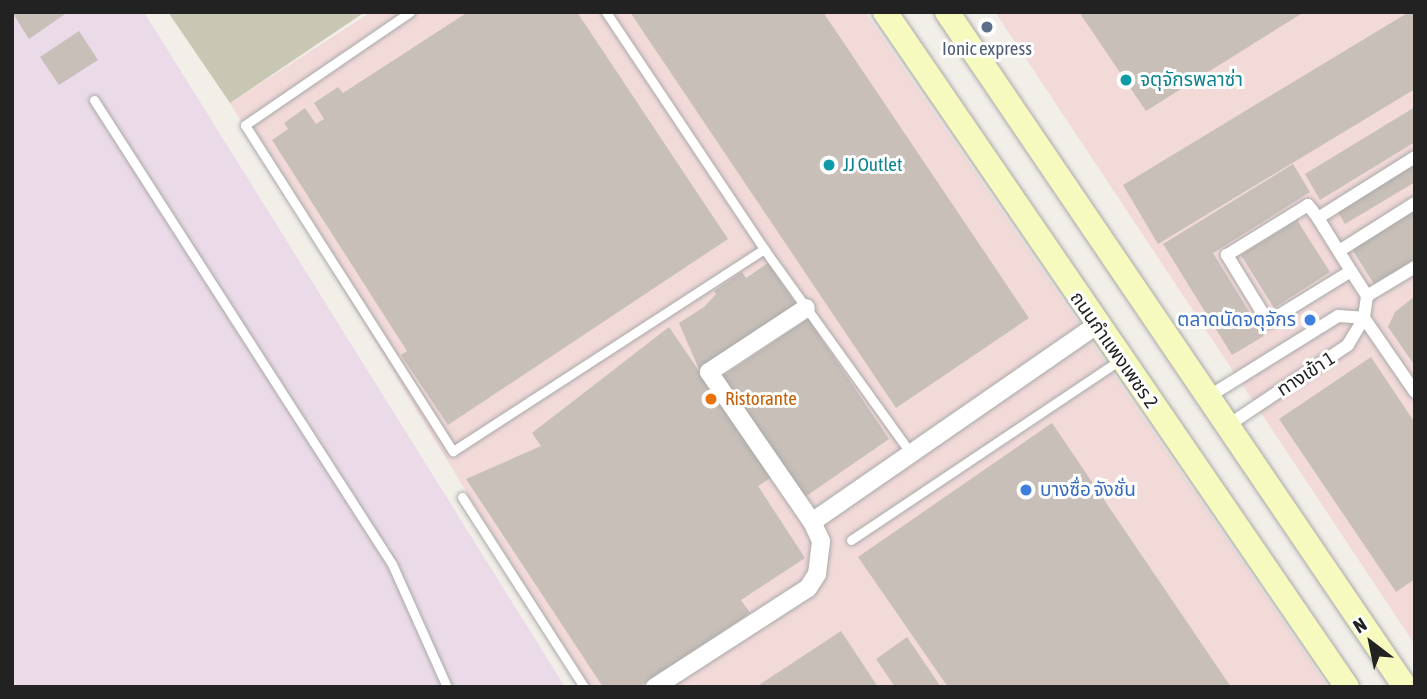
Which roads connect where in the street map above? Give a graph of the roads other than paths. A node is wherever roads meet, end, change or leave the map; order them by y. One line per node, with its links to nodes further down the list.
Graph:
1 (410, 12): 9 (lane)
2 (606, 12): 9 (lane)
3 (884, 12): 16 (main road, ถนนกำแพงเพชร 2)
4 (947, 12): 19 (main road)
5 (94, 100): 25 (lane)
6 (1415, 157): 8 (street)
7 (1415, 203): 10 (street)
8 (1318, 218): 10 (street); 12 (street)
9 (764, 249): 14 (lane)
10 (1339, 251): 12 (street)
11 (1415, 267): 13 (street)
12 (1351, 271): 13 (street)
13 (1367, 296): 15 (street)
14 (806, 308): 21 (lane); 23 (street)
15 (1364, 318): 18 (street); 19 (street, ทางเข้า 1); 20 (street, ทางเข้า 1)
16 (1096, 325): 17 (main road, ถนนกำแพงเพชร 2); 21 (street)
17 (1121, 359): 24 (lane); 28 (main road, ถนนกำแพงเพชร 2)
18 (1415, 392)
19 (1208, 397): 20 (main road)
20 (1227, 426): 29 (main road)
21 (910, 452): 23 (street)
22 (462, 497): 26 (lane)
23 (812, 522): 27 (street)
24 (851, 540)
25 (447, 687)
26 (584, 687)
27 (655, 687)
28 (1347, 687)
29 (1405, 687)

